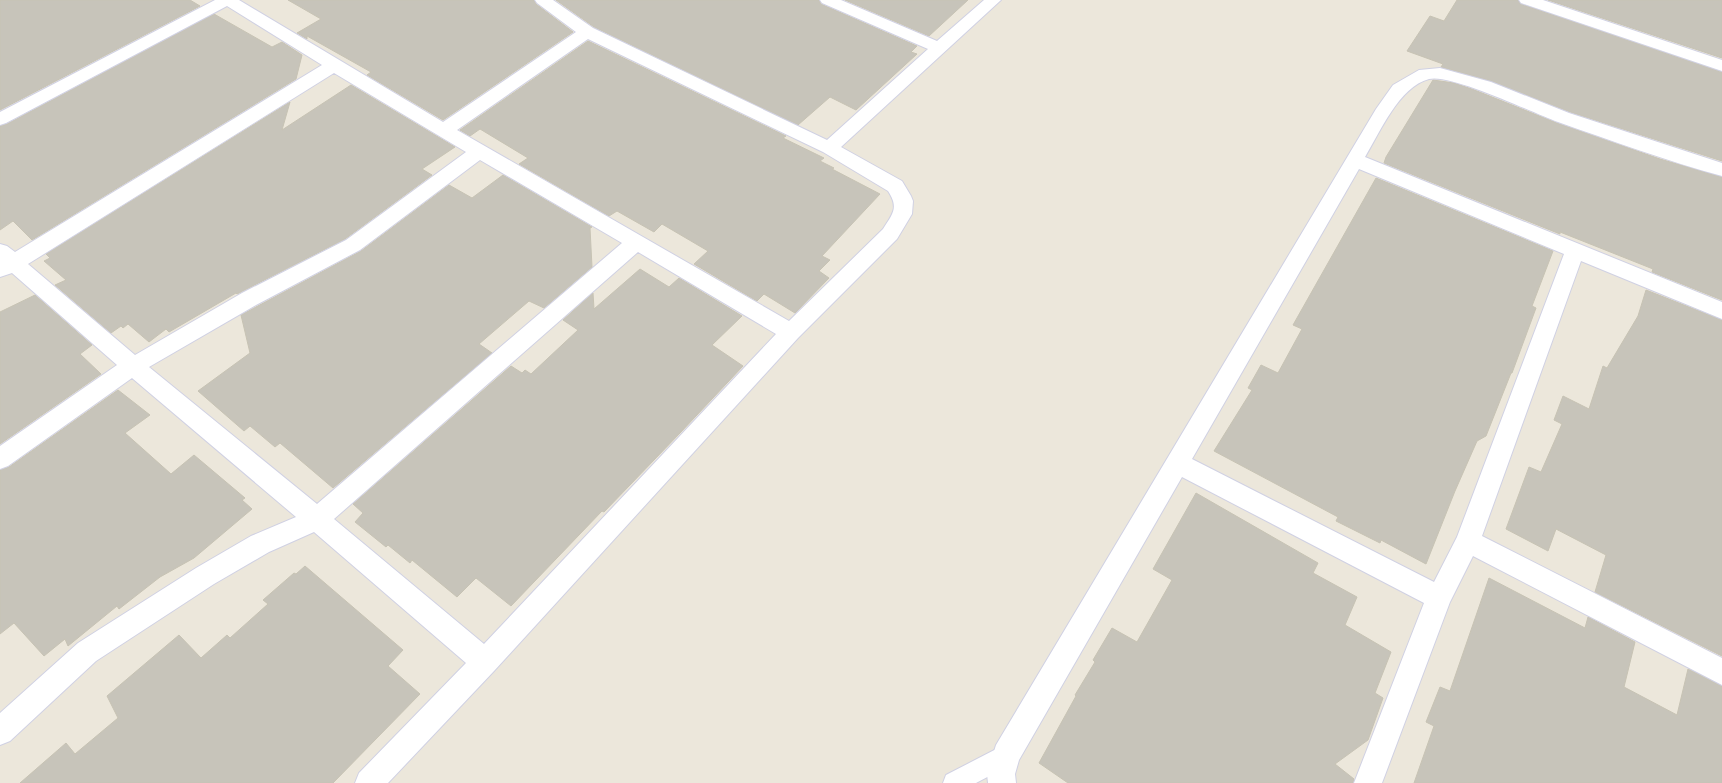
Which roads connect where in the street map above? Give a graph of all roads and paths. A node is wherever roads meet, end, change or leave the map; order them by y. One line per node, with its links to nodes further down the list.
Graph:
1 (228, 0): 8 (street); 10 (street)
2 (543, 0): 6 (street)
3 (828, 0): 7 (street)
4 (994, 0): 7 (street)
5 (1538, 2): 9 (street)
6 (588, 32): 11 (street); 12 (street)
7 (939, 48): 12 (street)
8 (333, 66): 11 (street); 18 (street)
9 (1722, 66)
10 (0, 119)
11 (443, 130): 13 (street)
12 (829, 148): 20 (street)
13 (479, 151): 16 (street); 21 (street)
14 (1355, 160): 15 (street); 17 (street); 23 (street)
15 (1722, 170)
16 (637, 242): 20 (street); 24 (street)
17 (1575, 250): 19 (street); 25 (street)
18 (5, 262): 21 (street)
19 (1722, 311)
20 (791, 332): 27 (street)
21 (133, 366): 22 (street); 24 (street)
22 (0, 459)
23 (1177, 463): 26 (street); 30 (street)
24 (317, 520): 27 (street); 29 (street)
25 (1468, 541): 26 (street); 28 (street)
26 (1439, 598): 34 (street)
27 (485, 662): 31 (street)
28 (1722, 672)
29 (0, 731)
30 (1006, 755): 32 (lane); 33 (street)
31 (370, 783)
32 (954, 783)
33 (1002, 783)
34 (1368, 783)

